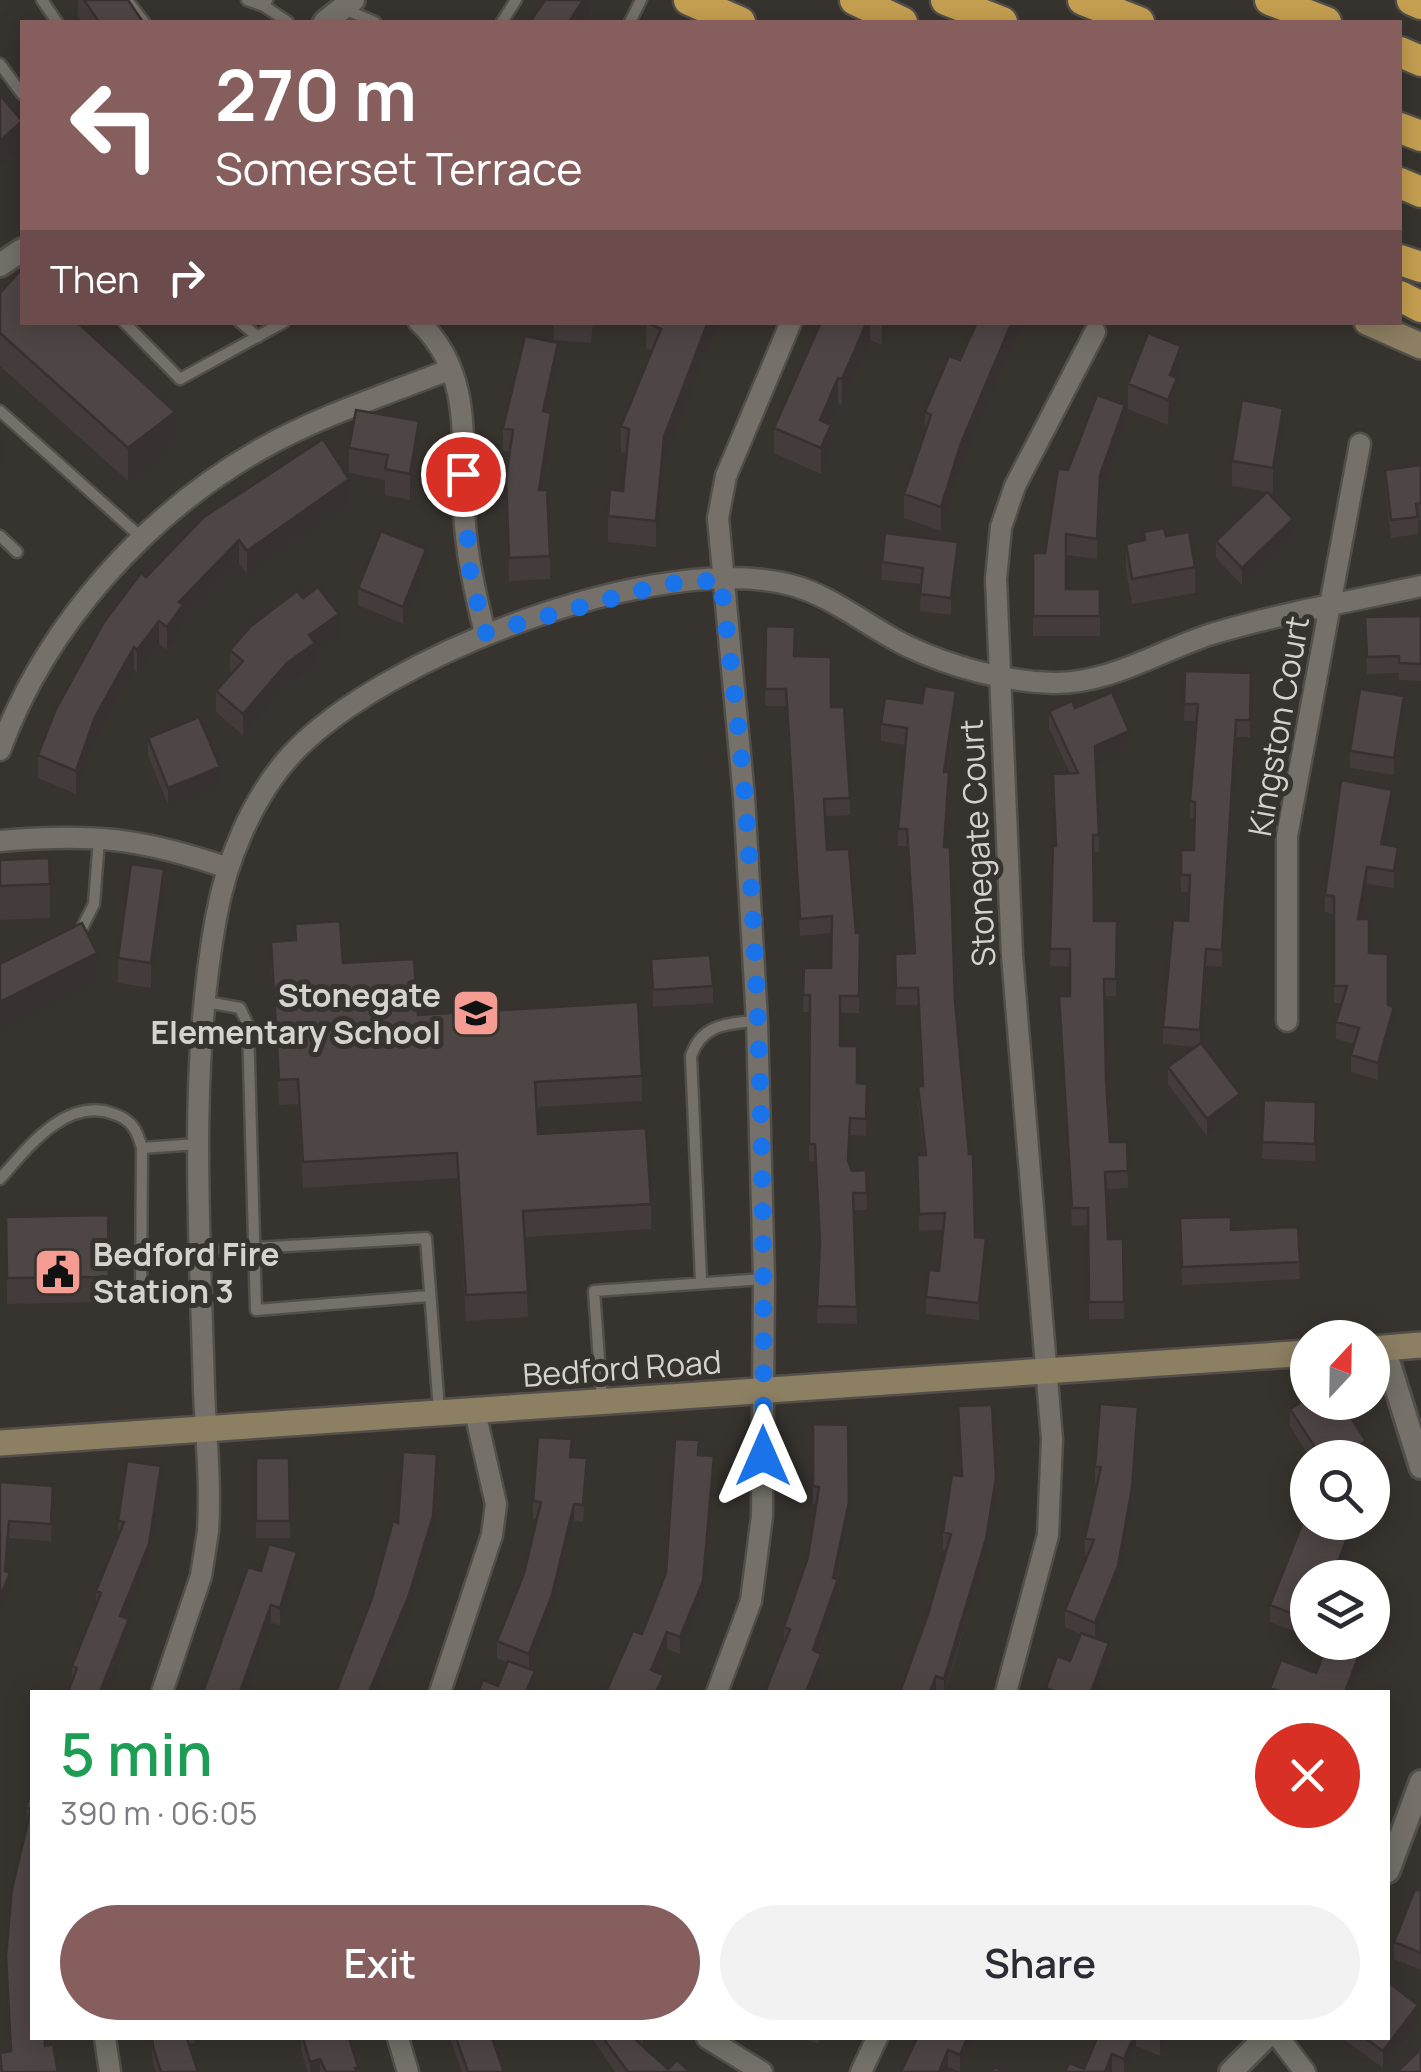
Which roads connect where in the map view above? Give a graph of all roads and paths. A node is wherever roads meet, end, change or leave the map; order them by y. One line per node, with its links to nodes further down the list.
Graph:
1 (127, 0): 12 (lane)
2 (247, 0): 9 (lane)
3 (686, 0): 15 (main road); 16 (highway)
4 (855, 0): 17 (highway)
5 (946, 0): 18 (highway)
6 (1083, 0): 19 (highway)
7 (1270, 0): 20 (highway)
8 (1412, 0): 10 (highway)
9 (265, 3): 13 (lane)
10 (1421, 4)
11 (339, 7): 14 (lane)
12 (142, 20)
13 (286, 20)
14 (370, 20)
15 (720, 20)
16 (735, 20)
17 (898, 20)
18 (997, 20)
19 (1134, 20)
20 (1321, 20)
21 (0, 64): 22 (lane)
22 (20, 91)
23 (127, 325): 30 (lane)
24 (244, 325): 30 (lane)
25 (279, 325): 30 (lane)
26 (422, 325): 32 (street)
27 (790, 325): 38 (street)
28 (1374, 325): 31 (main road)
29 (1096, 332): 42 (street, Stonegate Court)
30 (258, 337)
31 (1421, 346)
32 (452, 369): 36 (street); 41 (street)
33 (0, 411): 36 (lane)
34 (1360, 444): 40 (street, Kingston Court)
35 (0, 536): 37 (lane)
36 (142, 538): 43 (street)
37 (16, 552)
38 (721, 580): 41 (street); 42 (street); 50 (street)
39 (1421, 586): 40 (street)
40 (1330, 606): 42 (street); 49 (street, Kingston Court)
41 (485, 633): 46 (street)
42 (998, 675): 63 (street, Stonegate Court)
43 (0, 750)
44 (100, 836): 45 (street); 46 (street); 47 (lane)
45 (0, 841)
46 (228, 868): 48 (street)
47 (62, 944)
48 (207, 1002): 51 (street); 54 (lane)
49 (1288, 1021)
50 (757, 1022): 56 (street); 57 (lane)
51 (201, 1144): 52 (lane); 55 (street)
52 (142, 1148): 53 (lane); 59 (lane)
53 (0, 1179)
54 (253, 1250): 55 (lane); 58 (lane); 58 (lane)
55 (200, 1251): 69 (street)
56 (764, 1279): 57 (lane); 65 (street)
57 (701, 1280): 66 (lane)
58 (429, 1296): 68 (lane)
59 (141, 1299)
60 (1421, 1345): 61 (main road)
61 (1390, 1347)
62 (1290, 1354): 63 (main road, Bedford Road)
63 (1046, 1372): 65 (main road, Bedford Road); 75 (street, Stonegate Court)
64 (1390, 1381): 71 (street)
65 (763, 1391): 66 (main road, Bedford Road); 74 (street)
66 (602, 1402): 67 (main road, Bedford Road)
67 (475, 1412): 68 (main road, Bedford Road); 73 (street)
68 (440, 1414): 69 (main road, Bedford Road)
69 (206, 1431): 70 (main road, Bedford Road); 72 (street)
70 (0, 1443)
71 (1421, 1466)
72 (163, 1690)
73 (441, 1690)
74 (718, 1690)
75 (1007, 1690)
76 (1421, 1782): 77 (street)
77 (1390, 1865)
78 (105, 2040): 84 (street)
79 (399, 2040): 85 (street)
80 (710, 2040): 86 (street)
81 (876, 2040): 87 (street)
82 (1263, 2040): 88 (street)
83 (1281, 2040): 89 (street)
84 (110, 2072)
85 (408, 2072)
86 (762, 2072)
87 (861, 2072)
88 (1231, 2072)
89 (1306, 2072)

